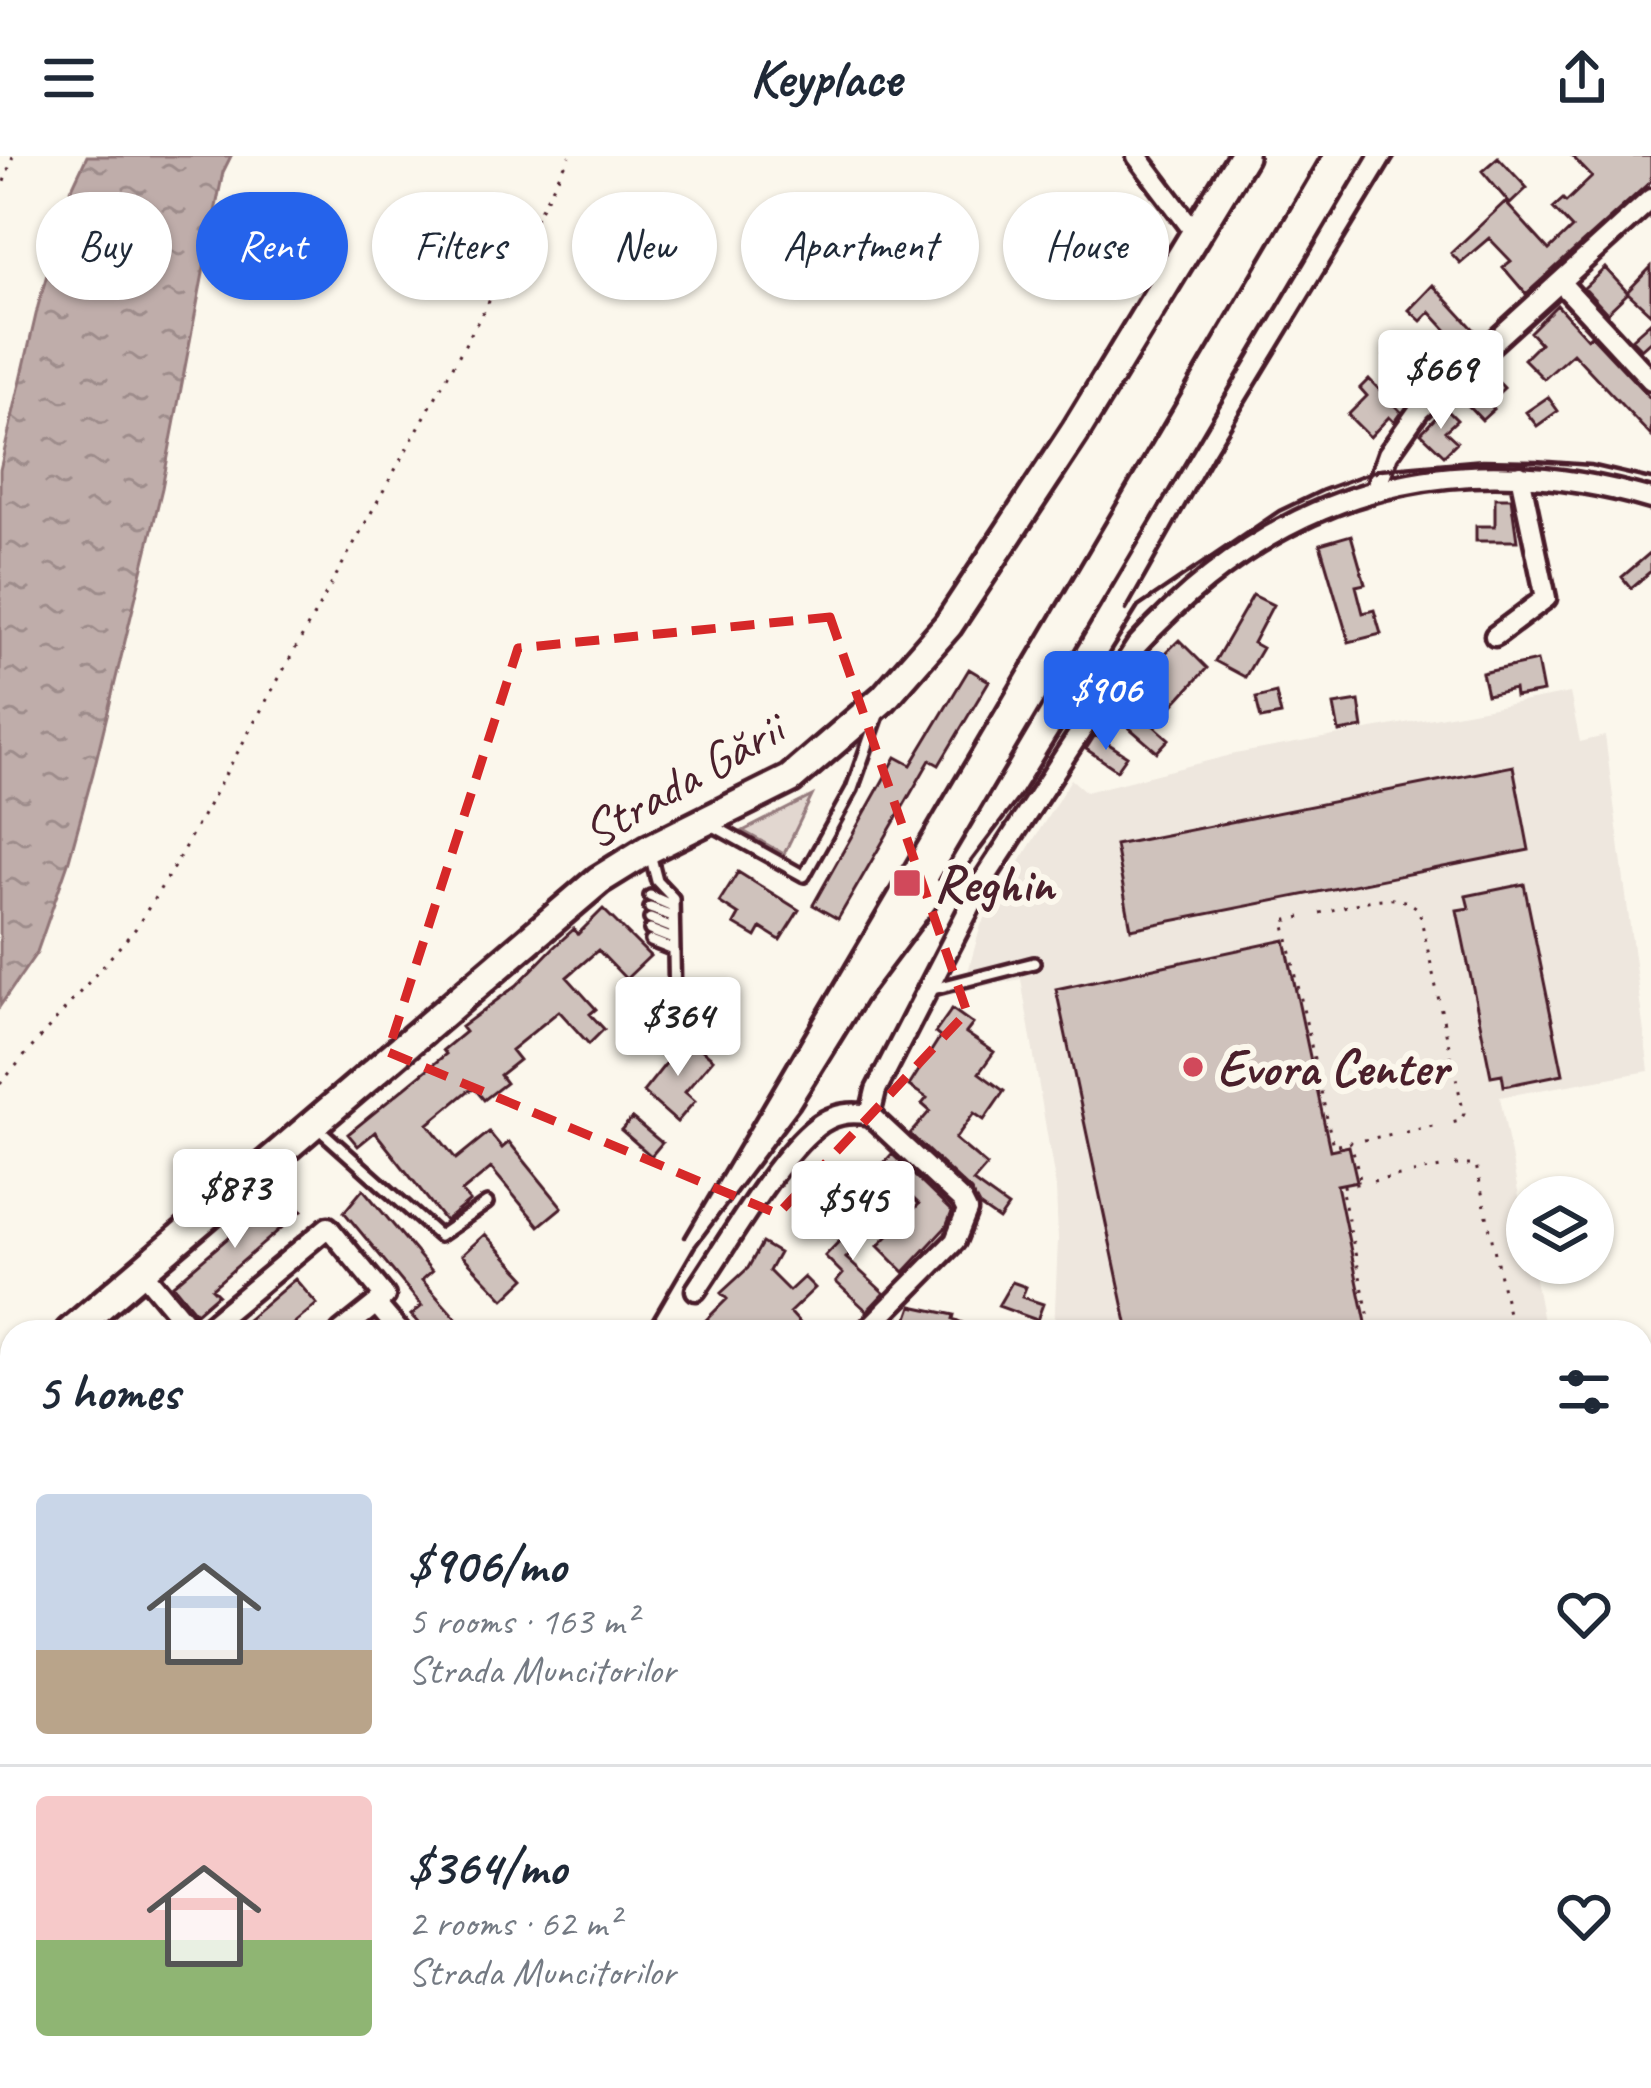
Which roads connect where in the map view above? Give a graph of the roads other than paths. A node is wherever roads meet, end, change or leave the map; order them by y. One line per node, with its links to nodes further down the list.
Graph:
1 (1137, 156): 4 (street)
2 (1243, 156): 4 (main road, Strada Gării)
3 (1651, 199): 5 (street)
4 (1196, 234): 11 (main road, Strada Gării)
5 (1560, 281): 6 (street); 8 (street)
6 (1651, 380)
7 (1520, 475): 8 (street); 9 (street); 10 (street)
8 (1376, 488): 17 (street)
9 (1651, 499)
10 (1495, 636)
11 (884, 698): 12 (main road, Strada Gării); 12 (lane)
12 (708, 822): 13 (main road, Strada Gării)
13 (649, 849): 15 (lane); 20 (main road, Strada Gării)
14 (650, 919): 15 (lane); 15 (lane); 15 (lane)
15 (673, 928): 18 (lane)
16 (1034, 963): 17 (lane)
17 (929, 990): 19 (street)
18 (675, 1007)
19 (870, 1114): 23 (street); 30 (street)
20 (314, 1124): 21 (lane); 22 (main road, Strada Gării)
21 (487, 1203)
22 (142, 1271): 25 (main road, Strada Gării); 26 (street)
23 (696, 1290)
24 (376, 1304): 27 (street); 28 (street); 29 (street)
25 (84, 1320)
26 (186, 1320)
27 (212, 1320)
28 (355, 1320)
29 (390, 1320)
30 (877, 1320)

